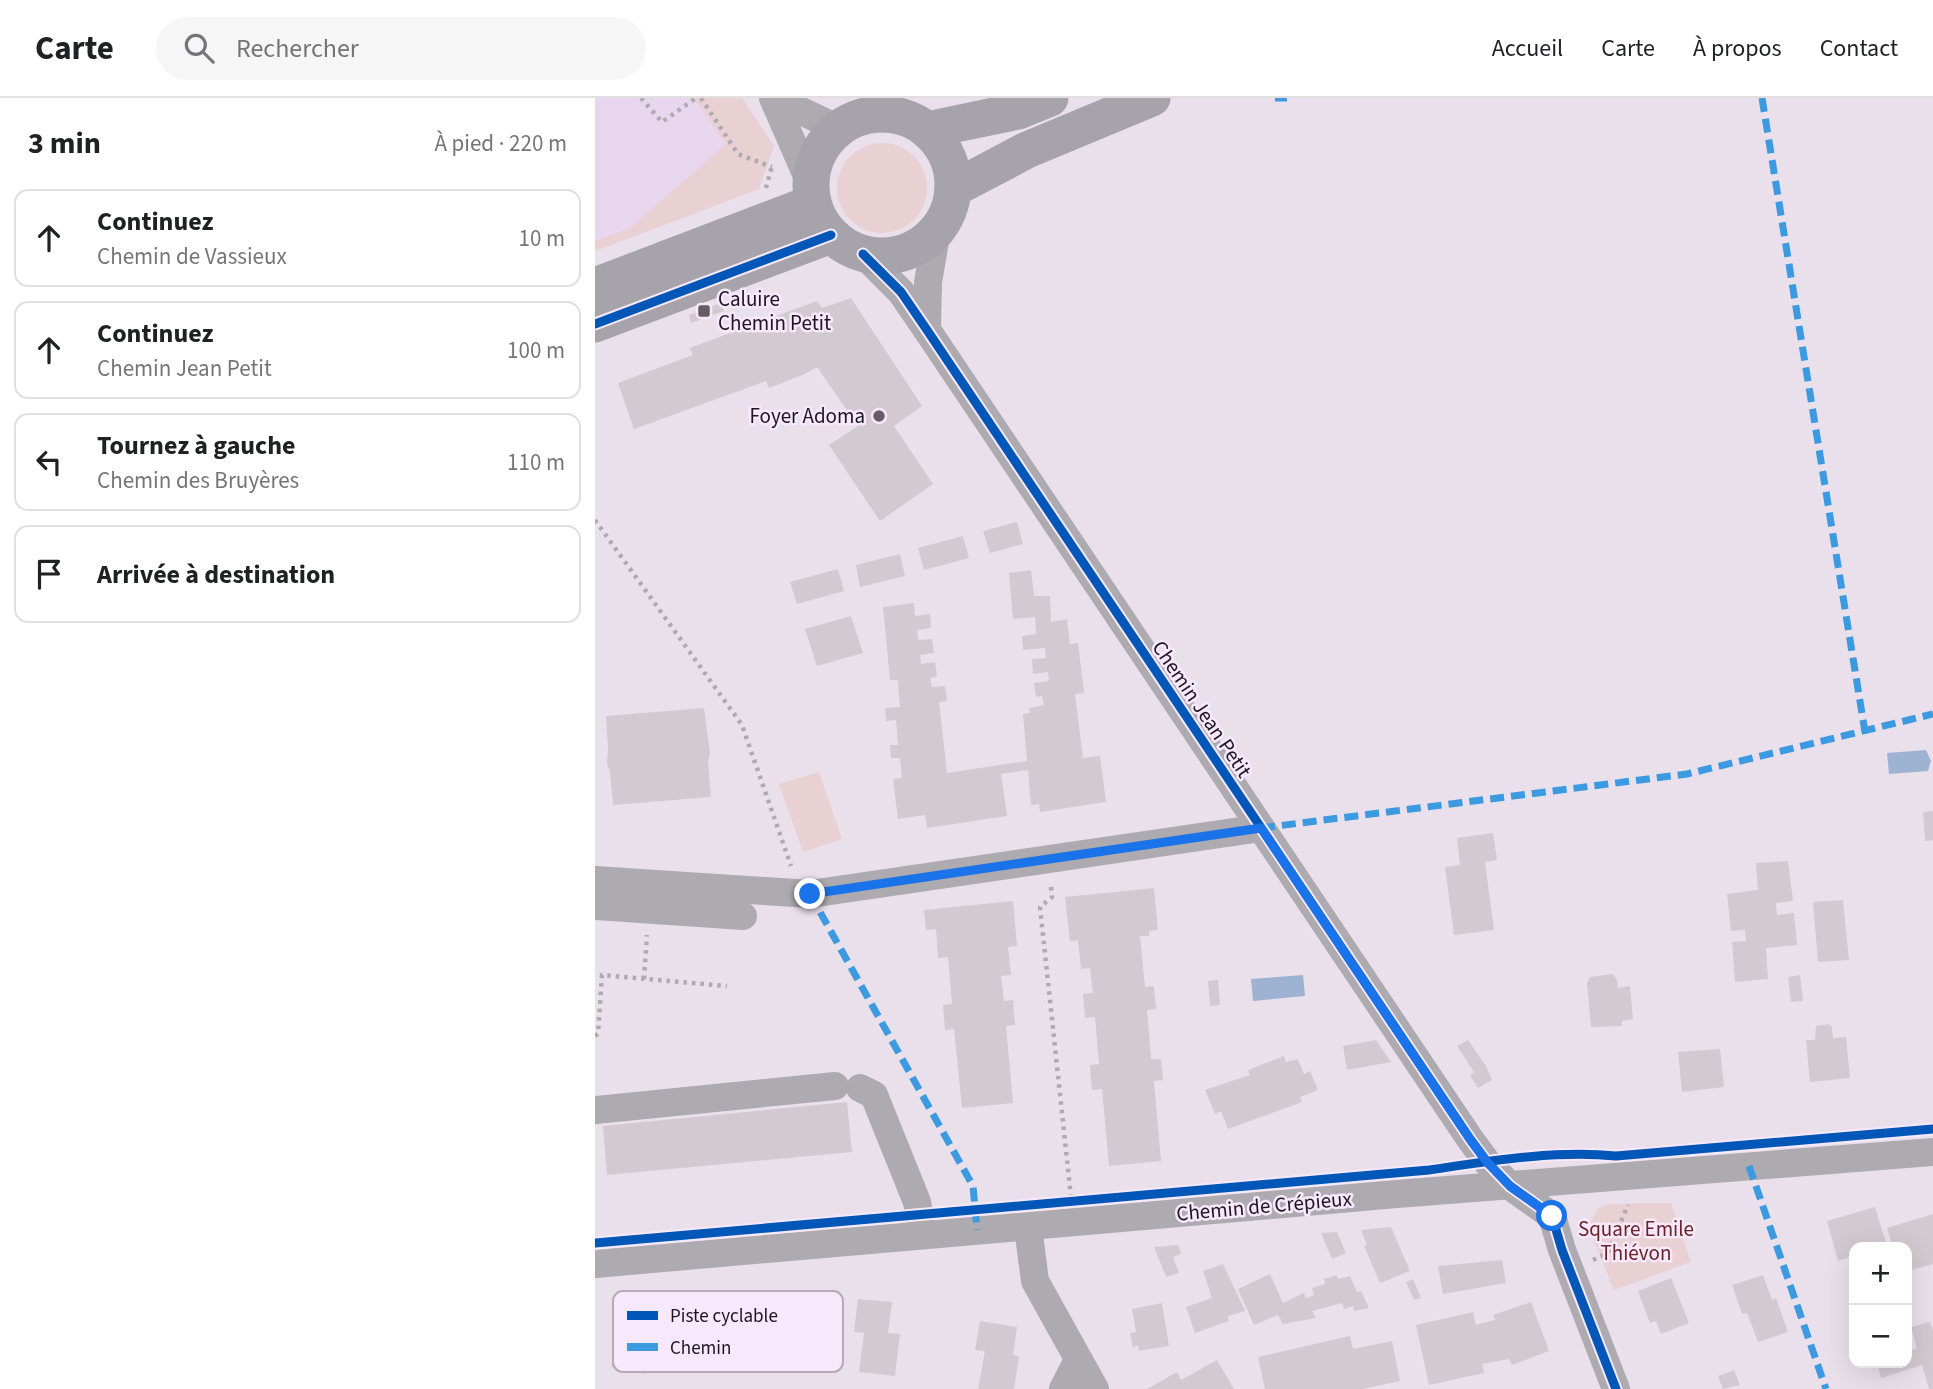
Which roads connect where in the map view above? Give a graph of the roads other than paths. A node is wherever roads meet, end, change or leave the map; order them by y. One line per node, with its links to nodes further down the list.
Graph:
1 (773, 98): 7 (street); 10 (street)
2 (1020, 98): 6 (street)
3 (1050, 98): 6 (main road)
4 (1152, 98): 5 (main road)
5 (1119, 107): 9 (main road)
6 (972, 122): 8 (main road)
7 (839, 129): 8 (main road); 10 (main road)
8 (927, 131): 9 (main road)
9 (953, 189): 11 (main road)
10 (812, 193): 12 (main road); 14 (main road)
11 (937, 230): 13 (main road); 16 (street)
12 (831, 235): 13 (main road); 15 (main road)
13 (863, 254): 16 (street, Chemin Jean Petit)
14 (595, 286)
15 (595, 324)
16 (927, 330): 17 (street, Chemin Jean Petit)
17 (1261, 828): 18 (street); 23 (street, Chemin Jean Petit)
18 (595, 880)
19 (595, 906): 20 (street)
20 (743, 916)
21 (595, 1110): 25 (street)
22 (1933, 1152): 23 (street, Chemin de Crépieux)
23 (1510, 1186): 24 (street, Chemin de Crépieux); 30 (street, Chemin Jean Petit)
24 (1028, 1227): 25 (street, Chemin de Crépieux); 27 (street)
25 (923, 1235): 26 (street, Chemin de Crépieux)
26 (595, 1264)
27 (1078, 1360): 28 (street); 29 (street)
28 (1063, 1389)
29 (1094, 1389)
30 (1616, 1389)

